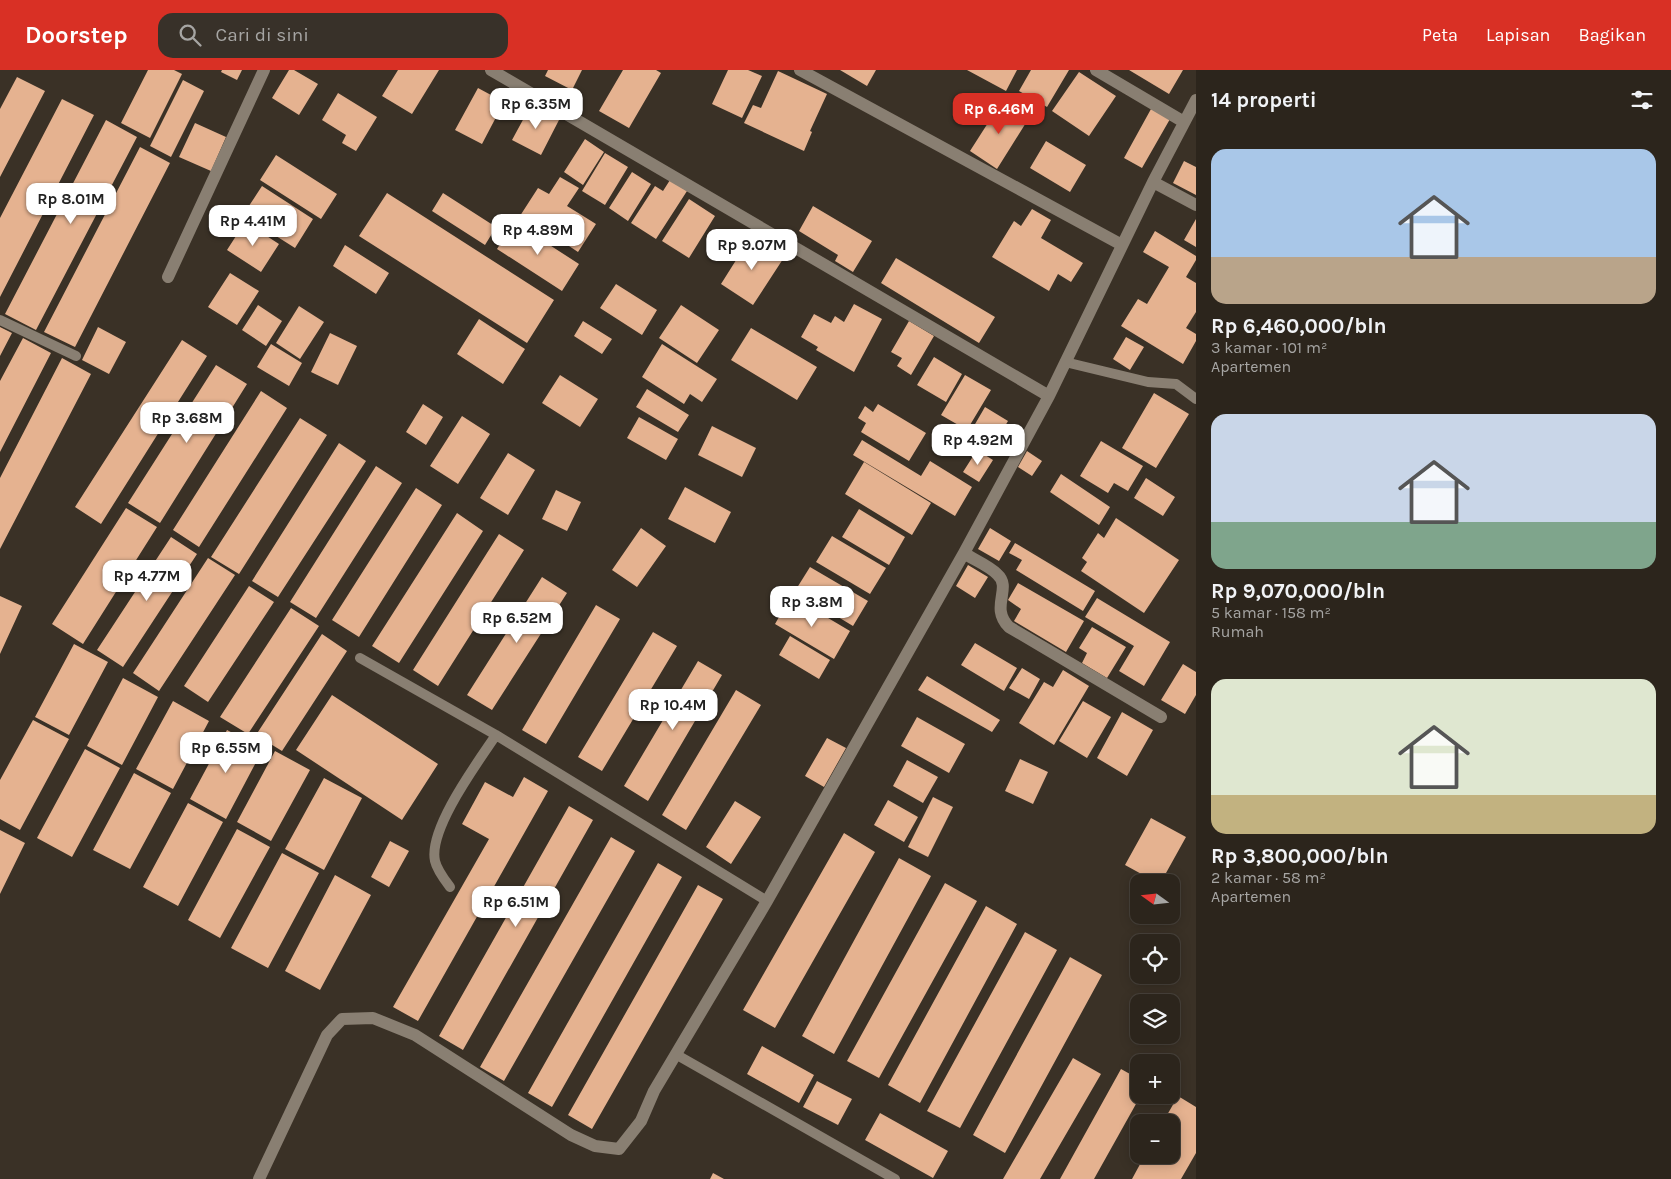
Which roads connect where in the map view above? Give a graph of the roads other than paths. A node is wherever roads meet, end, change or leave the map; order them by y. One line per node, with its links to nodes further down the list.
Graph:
1 (264, 70): 10 (street)
2 (491, 70): 14 (street)
3 (800, 70): 9 (street)
4 (1096, 70): 6 (street)
5 (1196, 100): 6 (street)
6 (1184, 122): 7 (street)
7 (1153, 182): 8 (street); 9 (street)
8 (1196, 204)
9 (1122, 244): 13 (street)
10 (168, 277)
11 (0, 320): 12 (lane)
12 (76, 356)
13 (1065, 362): 14 (street); 15 (lane)
14 (1049, 396): 16 (street)
15 (1196, 399)
16 (964, 553): 18 (street); 21 (street)
17 (360, 658): 19 (lane)
18 (1161, 717)
19 (496, 735): 20 (lane); 21 (lane)
20 (450, 887)
21 (767, 901): 22 (street)
22 (676, 1055): 23 (street); 24 (lane)
23 (259, 1179)
24 (895, 1179)

